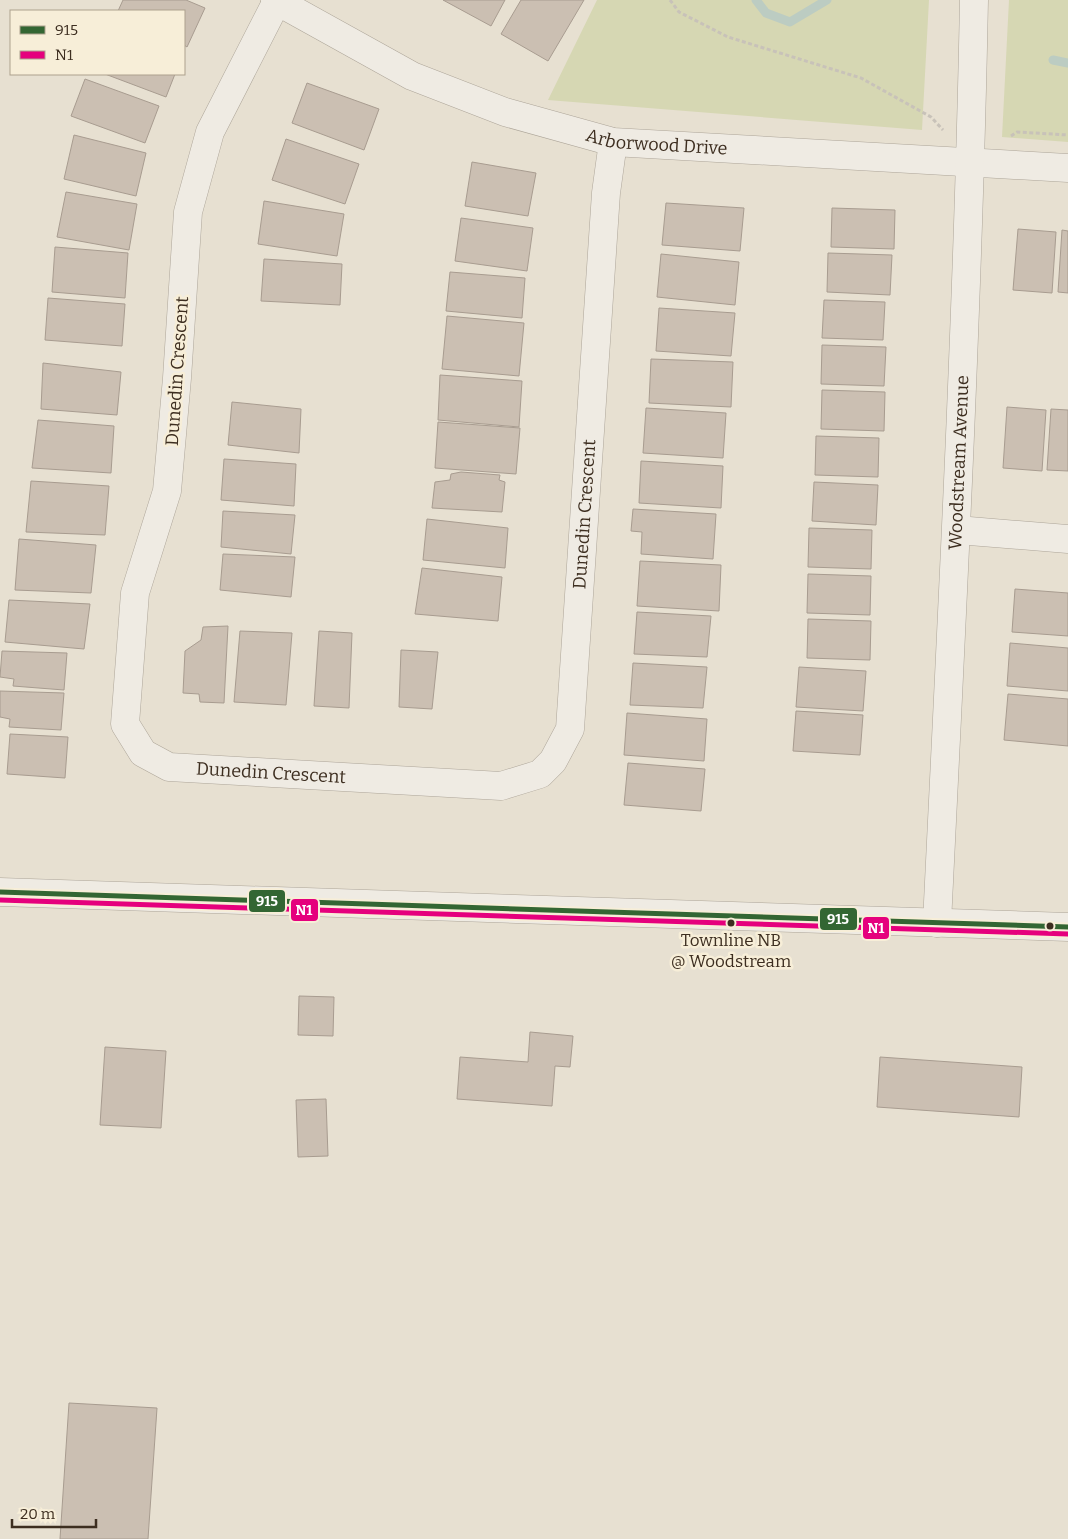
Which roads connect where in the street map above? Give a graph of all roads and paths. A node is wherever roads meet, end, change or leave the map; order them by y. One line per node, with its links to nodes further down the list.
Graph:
1 (276, 0): 4 (street, Arborwood Drive); 4 (street, Dunedin Crescent)
2 (670, 0): 5 (path)
3 (974, 0): 5 (street, Woodstream Avenue)
4 (614, 142): 5 (street, Arborwood Drive)
5 (971, 163): 6 (street, Arborwood Drive); 7 (street, Woodstream Avenue)
6 (1068, 168)
7 (957, 530): 8 (street); 10 (street, Woodstream Avenue)
8 (1068, 539)
9 (0, 892): 10 (street)
10 (937, 923): 11 (street)
11 (1068, 928)

